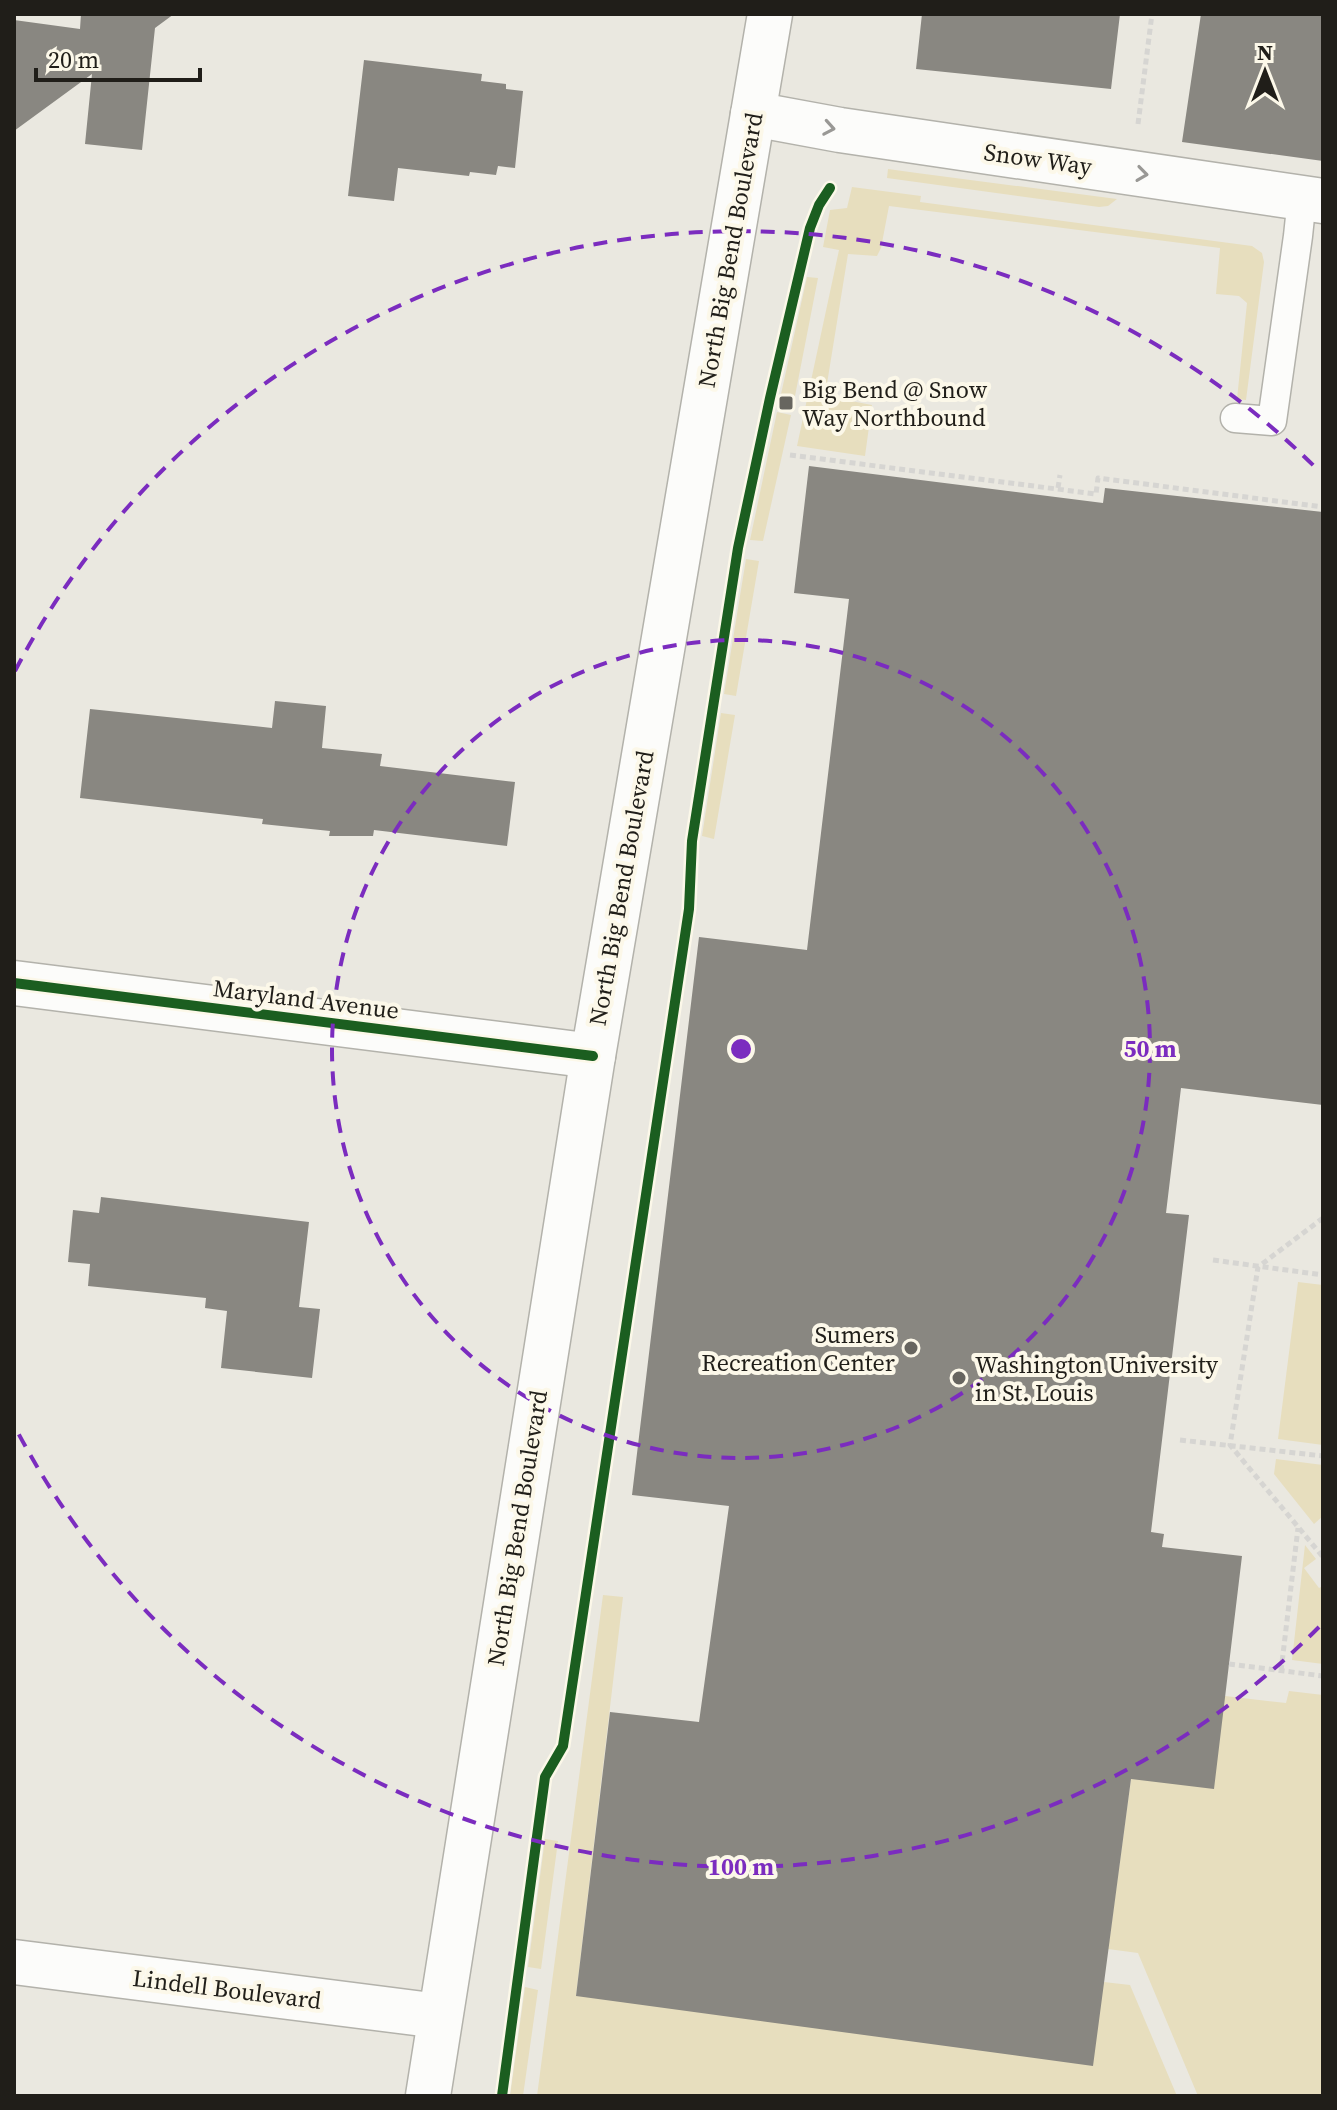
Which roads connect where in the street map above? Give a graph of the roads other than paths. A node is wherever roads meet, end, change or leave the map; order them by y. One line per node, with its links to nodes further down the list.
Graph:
1 (770, 14): 2 (main road, North Big Bend Boulevard)
2 (753, 114): 3 (main road, Snow Way, one-way to 3); 6 (main road, North Big Bend Boulevard)
3 (1312, 199): 4 (lane)
4 (1235, 418)
5 (14, 983): 6 (main road, Maryland Avenue)
6 (593, 1056): 8 (main road, North Big Bend Boulevard)
7 (14, 1962): 8 (main road, Lindell Boulevard)
8 (439, 2016): 9 (main road, North Big Bend Boulevard)
9 (428, 2096)

